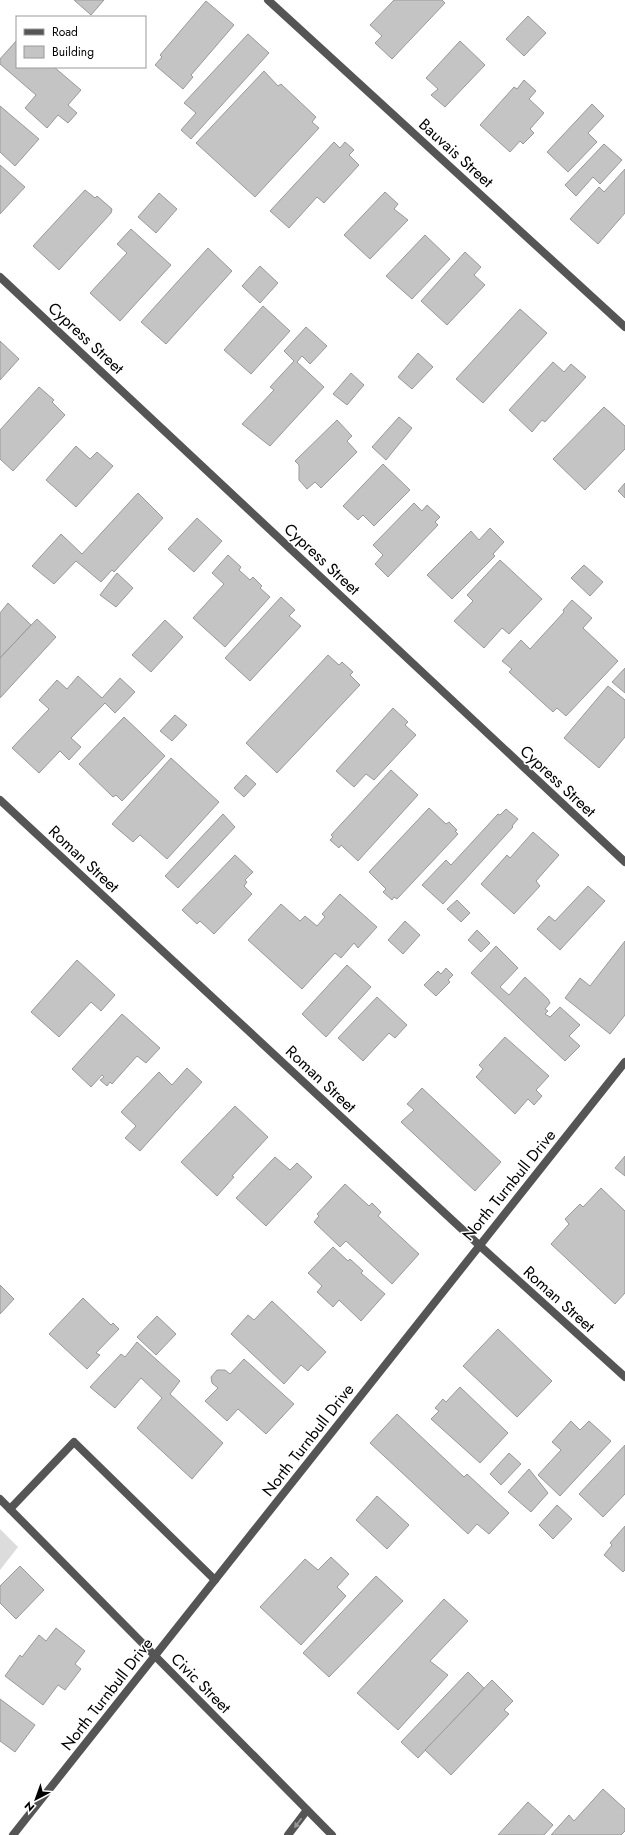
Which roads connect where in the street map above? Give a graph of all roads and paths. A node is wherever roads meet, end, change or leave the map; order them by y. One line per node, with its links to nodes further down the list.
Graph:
1 (268, 0): 3 (street, Bauvais Street)
2 (0, 277): 5 (street, Cypress Street)
3 (625, 326)
4 (0, 800): 7 (street, Roman Street)
5 (625, 862)
6 (625, 1062): 7 (street, North Turnbull Drive)
7 (479, 1245): 8 (street, Roman Street); 11 (street, North Turnbull Drive)
8 (625, 1377)
9 (0, 1499): 10 (street, Civic Street)
10 (10, 1509): 11 (street); 12 (street, Civic Street)
11 (215, 1580): 12 (street, North Turnbull Drive)
12 (155, 1656): 13 (street, Civic Street); 14 (street, North Turnbull Drive)
13 (307, 1810): 15 (street, one-way to 15); 16 (street, Civic Street)
14 (13, 1835)
15 (288, 1835)
16 (332, 1835)

